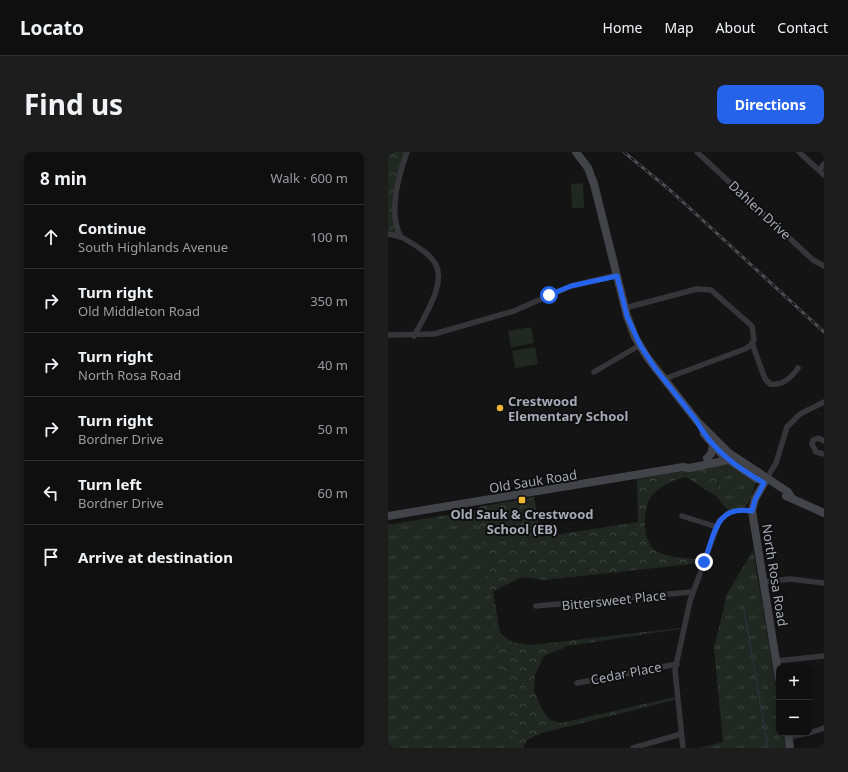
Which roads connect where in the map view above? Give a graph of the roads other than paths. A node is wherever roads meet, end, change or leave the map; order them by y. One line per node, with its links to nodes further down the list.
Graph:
1 (407, 152): 9 (street)
2 (576, 152): 11 (street)
3 (697, 152): 10 (street, Dahlen Drive)
4 (799, 152): 6 (street)
5 (824, 164): 6 (street)
6 (819, 170): 7 (street)
7 (824, 175)
8 (388, 234): 9 (street)
9 (401, 237): 14 (street)
10 (824, 266)
11 (617, 276): 12 (street); 14 (street)
12 (625, 308): 15 (street); 16 (street)
13 (388, 335): 14 (street)
14 (414, 336)
15 (752, 343): 17 (street); 19 (street)
16 (640, 345): 18 (street); 19 (street)
17 (798, 368)
18 (594, 372)
19 (664, 379): 21 (street)
20 (824, 402): 28 (street)
21 (697, 421): 23 (street); 25 (street)
22 (824, 441): 24 (street)
23 (713, 446): 25 (street); 26 (street)
24 (824, 454)
25 (727, 456): 26 (street, Old Sauk Road); 27 (street, Old Sauk Road); 28 (street)
26 (707, 458): 27 (street, Old Sauk Road)
27 (682, 467): 31 (street, Old Sauk Road)
28 (765, 481): 29 (street, North Rosa Road); 30 (street)
29 (752, 511): 33 (street); 34 (street, North Rosa Road)
30 (824, 513)
31 (388, 516)
32 (682, 516): 33 (street)
33 (717, 527): 36 (street)
34 (764, 582): 35 (street); 39 (street, North Rosa Road)
35 (824, 583)
36 (692, 592): 37 (street, Bittersweet Place); 40 (street)
37 (536, 606)
38 (824, 656): 39 (street)
39 (776, 661): 41 (street, North Rosa Road)
40 (676, 664): 42 (street, Cedar Place); 45 (street)
41 (776, 664)
42 (576, 683)
43 (824, 728): 44 (street)
44 (812, 732)
45 (681, 734): 47 (street); 48 (street)
46 (788, 736): 49 (street)
47 (633, 748)
48 (683, 748)
49 (790, 748)

